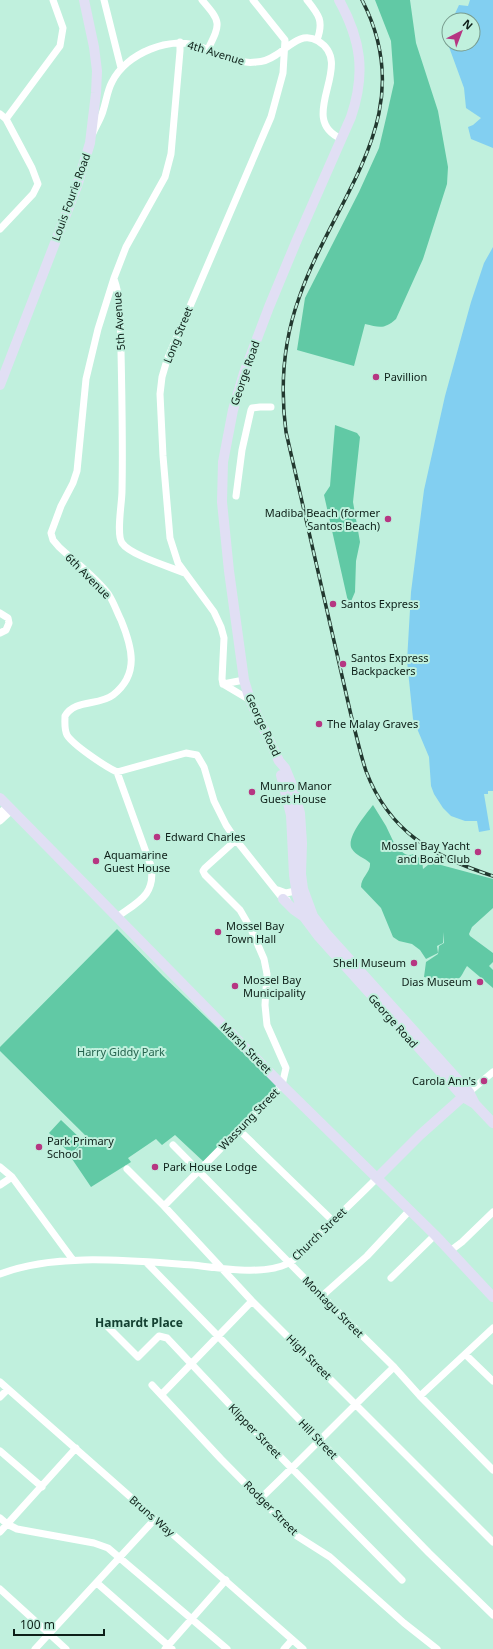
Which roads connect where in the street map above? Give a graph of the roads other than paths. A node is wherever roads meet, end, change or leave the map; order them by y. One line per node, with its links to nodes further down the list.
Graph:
1 (53, 0): 13 (street)
2 (84, 0): 14 (street, Louis Fourie Road)
3 (104, 0): 12 (street)
4 (202, 0): 10 (street)
5 (253, 0): 11 (street, Long Street)
6 (307, 0): 8 (street)
7 (339, 0): 15 (street, George Road)
8 (317, 40): 11 (street, 4th Avenue); 15 (street)
9 (180, 42): 10 (street, 4th Avenue); 12 (street, 4th Avenue); 18 (street, 5th Avenue)
10 (208, 49): 11 (street, 4th Avenue)
11 (284, 49): 23 (street, Long Street)
12 (121, 68): 14 (street, 4th Avenue)
13 (3, 116): 17 (street)
14 (92, 135): 16 (street, Louis Fourie Road)
15 (342, 139): 26 (street, George Road)
16 (77, 186): 19 (street); 20 (street, Louis Fourie Road)
17 (0, 229)
18 (114, 278): 23 (street, 5th Avenue); 29 (street, 6th Avenue)
19 (0, 368)
20 (0, 385)
21 (271, 407): 22 (street)
22 (236, 496)
23 (185, 573): 27 (street, Long Street)
24 (0, 613): 25 (street)
25 (0, 633)
26 (244, 680): 27 (street); 28 (street, George Road)
27 (223, 684): 28 (street)
28 (250, 700): 36 (street, George Road)
29 (117, 772): 34 (street); 40 (street)
30 (0, 798): 31 (street, Marsh Street)
31 (10, 808): 32 (street); 33 (street); 40 (street, Marsh Street)
32 (0, 813)
33 (0, 821)
34 (236, 840): 35 (street); 42 (street, Wassung Street)
35 (276, 889): 36 (street); 37 (street)
36 (299, 890): 38 (street, George Road)
37 (283, 899): 38 (street); 39 (street)
38 (303, 902): 39 (street, George Road); 43 (street, George Road)
39 (304, 916): 43 (street, George Road)
40 (117, 917): 42 (street, Marsh Street)
41 (493, 1072): 43 (street, Church Street)
42 (282, 1085): 45 (street, Wassung Street); 51 (street, Marsh Street)
43 (466, 1095): 44 (street); 51 (street, Church Street)
44 (493, 1123)
45 (239, 1130): 49 (street, Wassung Street); 56 (street)
46 (173, 1145): 49 (street, Montagu Street)
47 (0, 1167): 50 (street)
48 (127, 1169): 53 (street, High Street)
49 (199, 1170): 53 (street, Wassung Street); 62 (street, Montagu Street)
50 (12, 1177): 52 (street); 60 (street)
51 (377, 1178): 54 (street, Marsh Street); 56 (street, Church Street)
52 (0, 1184)
53 (164, 1206): 59 (street, High Street)
54 (410, 1210): 57 (street, Marsh Street); 67 (street)
55 (493, 1212): 58 (street)
56 (333, 1221): 62 (street, Church Street)
57 (434, 1235): 58 (street, Marsh Street); 66 (street)
58 (450, 1251): 68 (street, Marsh Street)
59 (206, 1252): 63 (street); 64 (street, High Street)
60 (73, 1260): 61 (street, Church Street); 65 (street, Church Street)
61 (146, 1262): 63 (street, Church Street); 72 (street, Hill Street)
62 (290, 1262): 64 (street, Church Street); 67 (street, Montagu Street)
63 (198, 1266): 64 (street, Church Street)
64 (220, 1268): 69 (street, High Street)
65 (0, 1274)
66 (391, 1278)
67 (322, 1296): 75 (street, Montagu Street)
68 (493, 1297)
69 (252, 1300): 72 (street); 83 (street, High Street)
70 (108, 1327): 74 (street, Klipper Street)
71 (493, 1328): 73 (street)
72 (219, 1336): 74 (street); 84 (street, Hill Street)
73 (466, 1355): 77 (street); 81 (street)
74 (191, 1364): 80 (street); 87 (street, Klipper Street)
75 (394, 1367): 81 (street, Montagu Street); 83 (street)
76 (0, 1382): 79 (street, Bruns Way)
77 (493, 1382)
78 (152, 1386): 80 (street, Rodger Street)
79 (8, 1389): 82 (street); 85 (street, Bruns Way)
80 (162, 1394): 90 (street, Rodger Street)
81 (420, 1396): 88 (street, Montagu Street)
82 (0, 1397)
83 (356, 1404): 84 (street); 95 (street, High Street)
84 (320, 1442): 87 (street); 101 (street, Hill Street)
85 (76, 1448): 89 (street); 92 (street, Bruns Way)
86 (0, 1451): 89 (street)
87 (292, 1469): 90 (street); 98 (street, Klipper Street)
88 (493, 1469)
89 (42, 1487): 93 (street)
90 (261, 1498): 111 (street, Rodger Street)
91 (0, 1518): 93 (street)
92 (154, 1519): 96 (street); 97 (street, Bruns Way)
93 (7, 1524): 94 (street); 96 (street)
94 (0, 1532)
95 (493, 1542)
96 (120, 1557): 99 (street); 102 (street)
97 (226, 1580): 102 (street); 104 (street, Bruns Way)
98 (402, 1580)
99 (96, 1582): 103 (street); 105 (street)
100 (0, 1589): 103 (street)
101 (493, 1615)
102 (192, 1618): 105 (street); 108 (street)
103 (48, 1634): 106 (street); 107 (street)
104 (292, 1640): 109 (street); 110 (street, Bruns Way)
105 (168, 1648)
106 (35, 1649)
107 (66, 1649)
108 (227, 1649)
109 (284, 1649)
110 (303, 1649)
111 (438, 1649)

